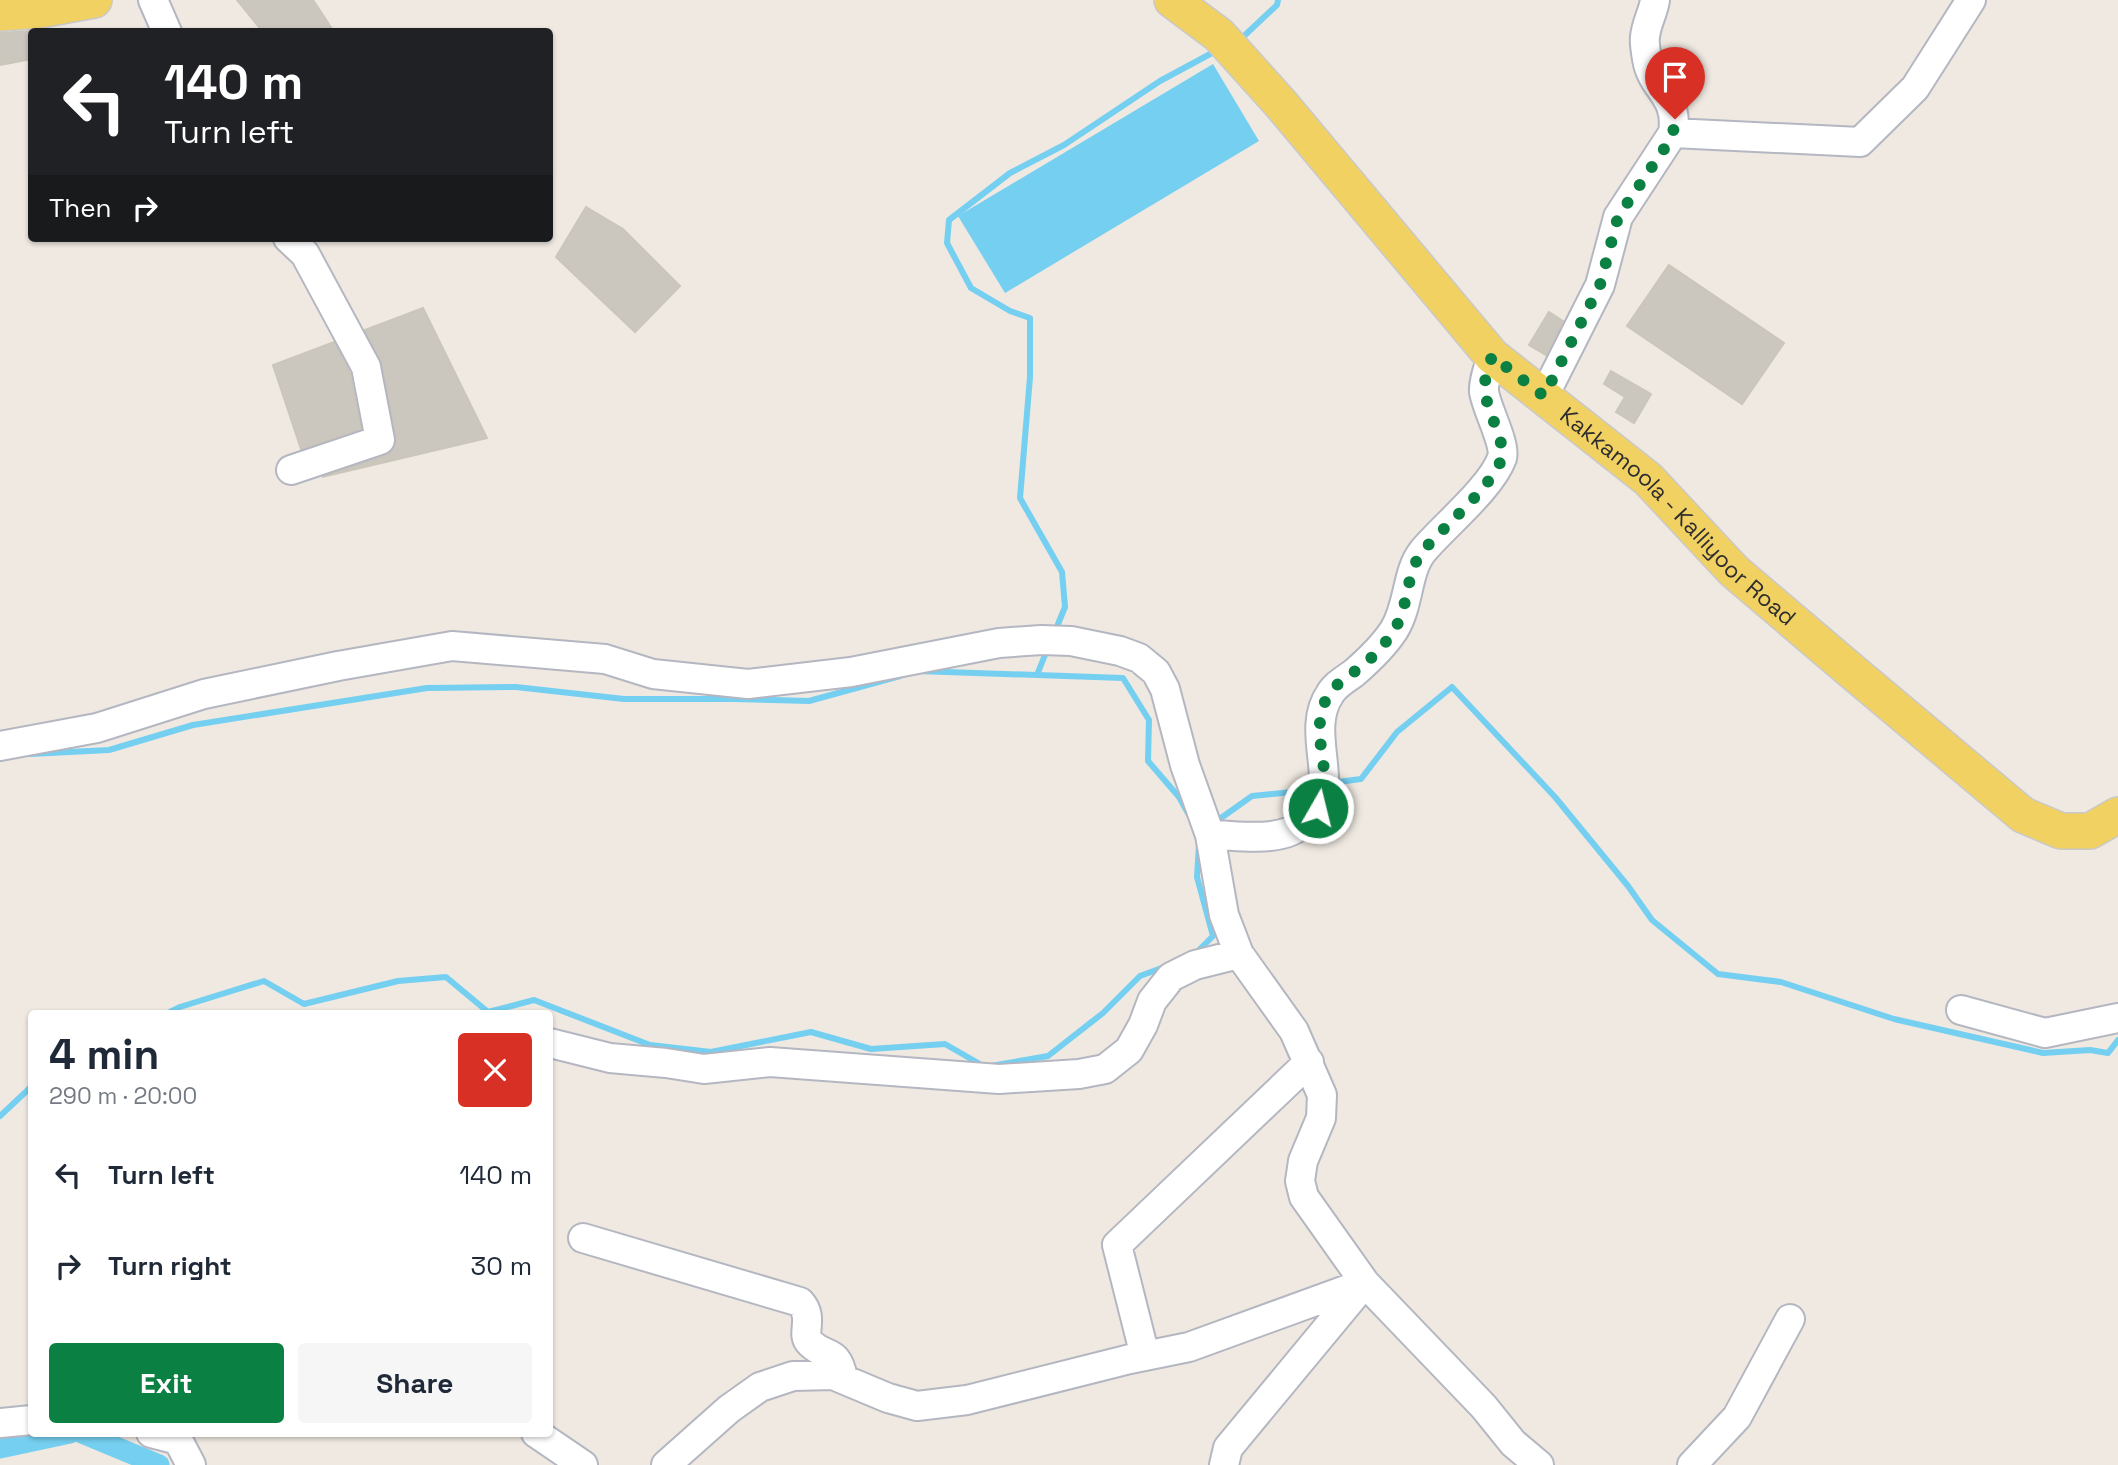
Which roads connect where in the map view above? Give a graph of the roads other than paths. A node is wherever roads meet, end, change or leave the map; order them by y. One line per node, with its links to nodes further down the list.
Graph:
1 (94, 0): 6 (main road)
2 (153, 0): 7 (street)
3 (1172, 0): 10 (main road, Kakkamoola - Kalliyoor Road)
4 (1655, 0): 8 (street)
5 (1970, 0): 8 (street)
6 (0, 13)
7 (165, 28)
8 (1673, 133): 11 (street)
9 (292, 242): 12 (street)
10 (1492, 356): 11 (main road, Kakkamoola - Kalliyoor Road); 15 (street)
11 (1544, 396): 14 (main road, Kakkamoola - Kalliyoor Road)
12 (291, 470)
13 (0, 746): 15 (street)
14 (2118, 815)
15 (1210, 835): 16 (street)
16 (1239, 954): 19 (street); 20 (street)
17 (1961, 1010): 18 (street)
18 (2118, 1018)
19 (553, 1044)
20 (1309, 1062): 22 (street); 24 (street)
21 (583, 1238): 25 (street)
22 (1365, 1283): 24 (street); 33 (street); 34 (street)
23 (1790, 1319): 35 (street)
24 (1145, 1356): 25 (street)
25 (843, 1378): 32 (street)
26 (28, 1420): 27 (street)
27 (0, 1423)
28 (166, 1437): 30 (street)
29 (542, 1437): 31 (street)
30 (191, 1465)
31 (583, 1465)
32 (666, 1465)
33 (1224, 1465)
34 (1539, 1465)
35 (1692, 1465)

